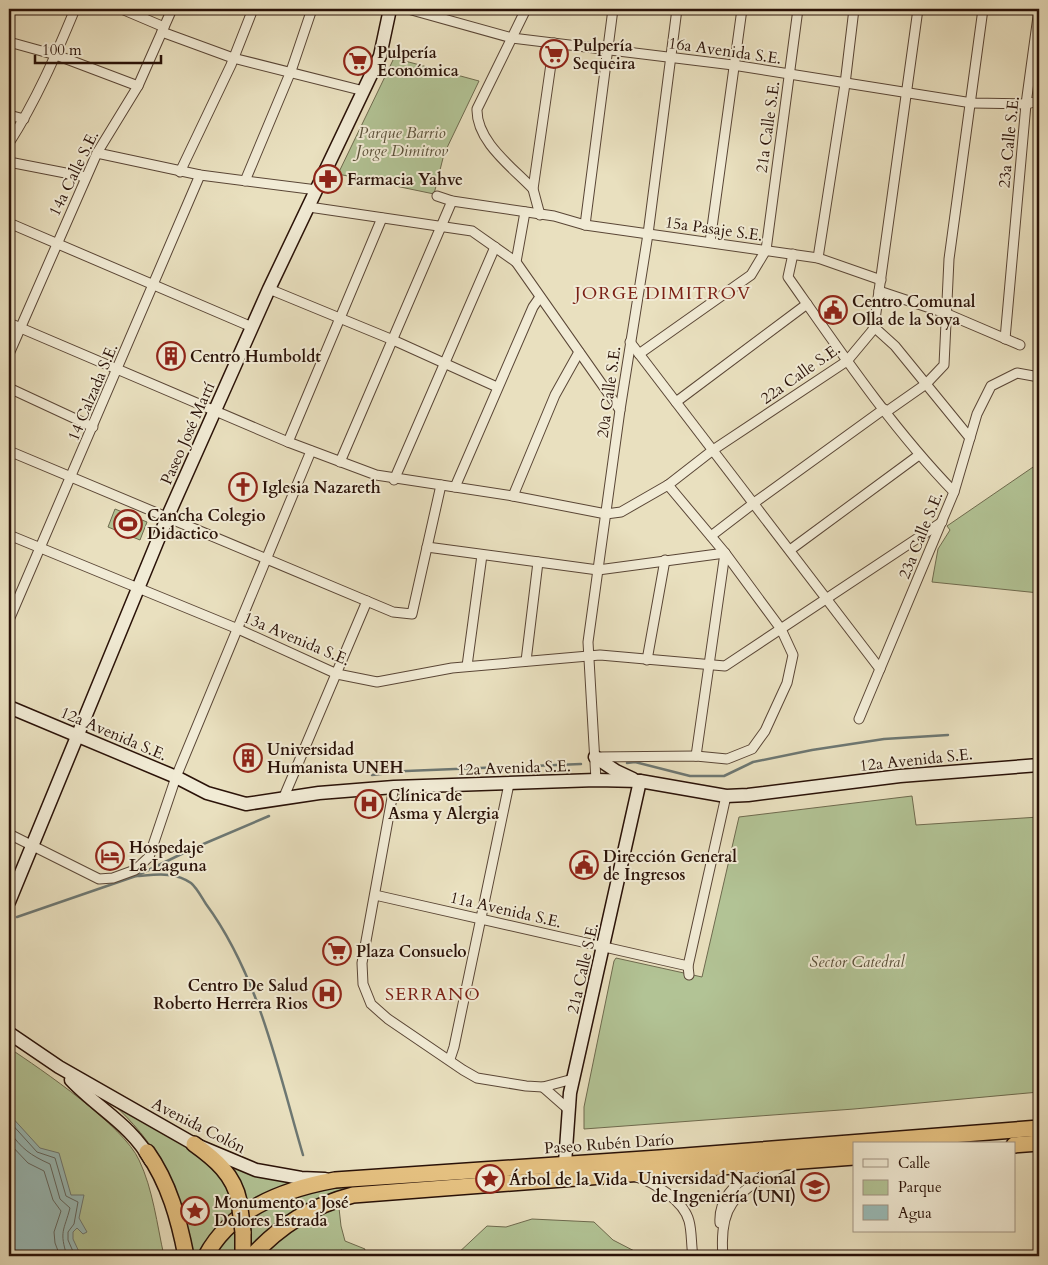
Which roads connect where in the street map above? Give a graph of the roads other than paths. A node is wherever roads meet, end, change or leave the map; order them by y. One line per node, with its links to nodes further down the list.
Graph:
1 (75, 9): 22 (street)
2 (172, 9): 17 (street, 14a Calle S.E.)
3 (253, 9): 23 (street)
4 (312, 9): 26 (street)
5 (390, 9): 30 (street, Paseo José Martí)
6 (408, 9): 18 (street, 16a Avenida S.E.)
7 (526, 9): 18 (street)
8 (613, 9): 21 (street)
9 (677, 9): 24 (street, 20a Calle S.E.)
10 (742, 9): 25 (street)
11 (798, 9): 27 (street, 21a Calle S.E.)
12 (854, 9): 28 (street)
13 (918, 9): 31 (street)
14 (983, 9): 33 (street)
15 (1039, 9): 34 (street, 23a Calle S.E.)
16 (124, 10): 17 (street)
17 (163, 30): 23 (street); 29 (street, 14a Calle S.E.)
18 (512, 38): 20 (street, 16a Avenida S.E.); 44 (street)
19 (9, 42): 22 (street)
20 (554, 43): 21 (street, 16a Avenida S.E.); 44 (street)
21 (608, 50): 24 (street, 16a Avenida S.E.); 53 (street)
22 (56, 55): 29 (street); 36 (street)
23 (233, 58): 26 (street); 40 (street)
24 (670, 58): 25 (street, 16a Avenida S.E.); 55 (street, 20a Calle S.E.)
25 (733, 65): 27 (street, 16a Avenida S.E.); 56 (street)
26 (290, 74): 30 (street); 43 (street)
27 (791, 74): 28 (street, 16a Avenida S.E.); 59 (street, 21a Calle S.E.)
28 (846, 84): 31 (street, 16a Avenida S.E.); 61 (street)
29 (138, 86): 38 (street, 14a Calle S.E.)
30 (364, 92): 45 (street, Paseo José Martí)
31 (907, 93): 33 (street, 16a Avenida S.E.); 63 (street)
32 (1039, 101): 34 (street, 16a Avenida S.E.)
33 (972, 103): 34 (street, 16a Avenida S.E.); 69 (street)
34 (1026, 104): 75 (street, 23a Calle S.E.)
35 (9, 115): 36 (street)
36 (24, 119): 37 (street)
37 (9, 143)
38 (96, 153): 40 (street); 42 (street, 14a Calle S.E.)
39 (9, 162): 42 (street)
40 (180, 172): 41 (street)
41 (200, 175): 43 (street); 64 (street, 14 Calzada S.E.)
42 (86, 177): 57 (street, 14a Calle S.E.)
43 (245, 181): 45 (street)
44 (532, 189): 50 (street)
45 (317, 190): 48 (street, Paseo José Martí)
46 (437, 196): 47 (street, 15a Pasaje S.E.)
47 (452, 201): 49 (street, 15a Pasaje S.E.); 54 (street)
48 (309, 207): 51 (street); 65 (street, Paseo José Martí)
49 (525, 212): 50 (street, 15a Pasaje S.E.); 62 (street)
50 (540, 216): 53 (street, 15a Pasaje S.E.)
51 (382, 218): 54 (street); 70 (street)
52 (9, 223): 57 (street)
53 (585, 225): 55 (street, 15a Pasaje S.E.)
54 (441, 227): 58 (street); 76 (street)
55 (648, 234): 56 (street, 15a Pasaje S.E.); 77 (street, 20a Calle S.E.)
56 (710, 242): 59 (street, 15a Pasaje S.E.)
57 (56, 243): 64 (street); 74 (street, 14a Calle S.E.)
58 (495, 246): 62 (street); 83 (street)
59 (766, 250): 60 (street, 15a Pasaje S.E.); 81 (street)
60 (793, 254): 61 (street, 15a Pasaje S.E.); 68 (street)
61 (818, 258): 63 (street, 15a Pasaje S.E.)
62 (516, 262): 67 (street)
63 (881, 280): 66 (street)
64 (154, 286): 72 (street); 84 (street, 14 Calzada S.E.)
65 (270, 289): 70 (street); 72 (street, Paseo José Martí)
66 (879, 291): 69 (street); 73 (street)
67 (540, 296): 79 (street); 88 (street)
68 (807, 304): 82 (street); 89 (street)
69 (945, 313): 75 (street); 86 (street)
70 (339, 319): 76 (street); 95 (street)
71 (9, 323): 74 (street, 22a Calle S.E.)
72 (252, 327): 92 (street, Paseo José Martí)
73 (874, 327): 82 (street, 22a Calle S.E.); 86 (street)
74 (20, 328): 80 (street, 14a Calle S.E.); 84 (street, 22a Calle S.E.)
75 (1005, 339): 78 (street)
76 (393, 340): 83 (street); 100 (street)
77 (630, 342): 81 (street); 90 (street, 20a Calle S.E.)
78 (1020, 345)
79 (578, 352): 90 (street); 107 (street)
80 (9, 354)
81 (639, 354): 89 (street)
82 (847, 361): 91 (street); 97 (street, 22a Calle S.E.)
83 (443, 364): 88 (street); 102 (street)
84 (118, 370): 92 (street, 22a Calle S.E.); 93 (street, 14 Calzada S.E.)
85 (1039, 377): 94 (street, 23a Calle S.E.)
86 (926, 384): 91 (street); 94 (street)
87 (9, 388): 93 (street)
88 (497, 388): 105 (street)
89 (676, 402): 97 (street)
90 (620, 410): 109 (street, 20a Calle S.E.)
91 (885, 411): 99 (street); 108 (street)
92 (215, 412): 95 (street, 22a Calle S.E.); 110 (street, Paseo José Martí)
93 (93, 427): 101 (street, 14 Calzada S.E.)
94 (970, 438): 106 (street, 23a Calle S.E.)
95 (288, 442): 96 (street, 22a Calle S.E.)
96 (312, 450): 100 (street, 22a Calle S.E.); 119 (street)
97 (713, 450): 104 (street, 22a Calle S.E.); 108 (street)
98 (9, 451): 101 (street)
99 (919, 455): 106 (street); 116 (street)
100 (340, 462): 102 (street, 22a Calle S.E.)
101 (71, 478): 110 (street); 115 (street, 14 Calzada S.E.)
102 (394, 480): 103 (street, 22a Calle S.E.)
103 (441, 485): 105 (street, 22a Calle S.E.); 114 (street)
104 (668, 485): 109 (street, 22a Calle S.E.); 113 (street)
105 (455, 487): 107 (street, 22a Calle S.E.)
106 (954, 492): 111 (street, 23a Calle S.E.)
107 (513, 496): 109 (street, 22a Calle S.E.)
108 (754, 503): 113 (street); 116 (street)
109 (606, 514): 122 (street, 20a Calle S.E.)
110 (167, 518): 119 (street); 123 (street, Paseo José Martí)
111 (942, 522): 124 (street, 13a Avenida S.E.); 134 (street, 23a Calle S.E.)
112 (9, 535): 115 (street, 13a Avenida S.E.)
113 (711, 536): 117 (street)
114 (427, 547): 118 (street); 125 (street)
115 (40, 548): 123 (street, 13a Avenida S.E.); 126 (street, 14 Calzada S.E.)
116 (790, 550): 124 (street)
117 (725, 553): 120 (street); 128 (street); 133 (street)
118 (482, 555): 121 (street); 132 (street)
119 (267, 560): 125 (street); 127 (street)
120 (665, 560): 122 (street); 130 (street)
121 (538, 562): 122 (street); 131 (street)
122 (598, 570): 129 (street, 20a Calle S.E.)
123 (137, 589): 127 (street, 13a Avenida S.E.); 138 (street, Paseo José Martí)
124 (827, 598): 128 (street, 13a Avenida S.E.); 134 (street)
125 (366, 601): 135 (street)
126 (9, 620)
127 (238, 629): 135 (street, 13a Avenida S.E.); 142 (street)
128 (781, 629): 133 (street, 13a Avenida S.E.); 139 (street)
129 (588, 656): 130 (street, 13a Avenida S.E.); 131 (street, 13a Avenida S.E.); 141 (street, 20a Calle S.E.)
130 (647, 660): 133 (street, 13a Avenida S.E.)
131 (526, 661): 132 (street, 13a Avenida S.E.)
132 (467, 666): 135 (street, 13a Avenida S.E.)
133 (709, 666): 139 (street)
134 (880, 669): 137 (street, 23a Calle S.E.)
135 (337, 674): 147 (street)
136 (9, 706): 138 (street, 12a Avenida S.E.)
137 (859, 719)
138 (77, 734): 142 (street, 12a Avenida S.E.); 149 (street, Paseo José Martí)
139 (696, 756): 141 (street)
140 (1039, 765): 146 (street, 12a Avenida S.E.)
141 (595, 766): 143 (street, 12a Avenida S.E.); 143 (street); 144 (street, 12a Avenida S.E.)
142 (176, 777): 147 (street, 12a Avenida S.E.); 149 (street)
143 (640, 781): 146 (street, 12a Avenida S.E.); 153 (street, 21a Calle S.E.)
144 (509, 784): 145 (street, 12a Avenida S.E.); 152 (street)
145 (394, 787): 147 (street, 12a Avenida S.E.); 150 (street)
146 (726, 796): 153 (street, 11a Avenida S.E.)
147 (283, 799)
148 (9, 834): 149 (street)
149 (33, 846): 151 (street, Paseo José Martí)
150 (375, 895): 152 (street, 11a Avenida S.E.); 157 (street)
151 (9, 902)
152 (480, 918): 153 (street, 11a Avenida S.E.); 157 (street)
153 (604, 947): 159 (street, 21a Calle S.E.)
154 (9, 1027): 156 (street)
155 (9, 1033): 156 (street, Avenida Colón)
156 (26, 1043): 158 (street, Avenida Colón)
157 (450, 1059): 160 (street)
158 (59, 1066): 166 (street, Avenida Colón); 168 (street, Avenida Colón)
159 (573, 1079): 160 (street); 161 (street, 21a Calle S.E.)
160 (543, 1088): 161 (street)
161 (568, 1109): 172 (street, 21a Calle S.E.)
162 (1039, 1128): 163 (highway, Paseo Rubén Darío)
163 (861, 1142)
164 (853, 1143): 170 (highway, Paseo Rubén Darío)
165 (1039, 1143): 167 (highway)
166 (194, 1144): 178 (street, Avenida Colón); 184 (highway, bridge)
167 (1016, 1145)
168 (147, 1152): 182 (highway)
169 (853, 1157): 171 (highway, Paseo Rubén Darío)
170 (658, 1158): 172 (highway, Paseo Rubén Darío); 177 (highway)
171 (790, 1162): 173 (highway, Paseo Rubén Darío); 181 (street)
172 (565, 1163): 174 (highway, Paseo Rubén Darío); 177 (highway); 179 (highway)
173 (760, 1164): 175 (highway, Paseo Rubén Darío); 181 (street)
174 (486, 1170): 176 (highway, Paseo Rubén Darío); 180 (highway)
175 (624, 1173): 177 (highway, Paseo Rubén Darío); 186 (street)
176 (401, 1176): 178 (highway, Paseo Rubén Darío); 180 (highway)
177 (566, 1178): 179 (highway, Paseo Rubén Darío)
178 (335, 1180): 183 (highway, Paseo Rubén Darío)
179 (498, 1184): 180 (highway, Paseo Rubén Darío)
180 (414, 1189): 185 (highway, Paseo Rubén Darío)
181 (722, 1235): 187 (street)
182 (183, 1255)
183 (206, 1256)
184 (243, 1256)
185 (252, 1256)
186 (693, 1256)
187 (723, 1256)

